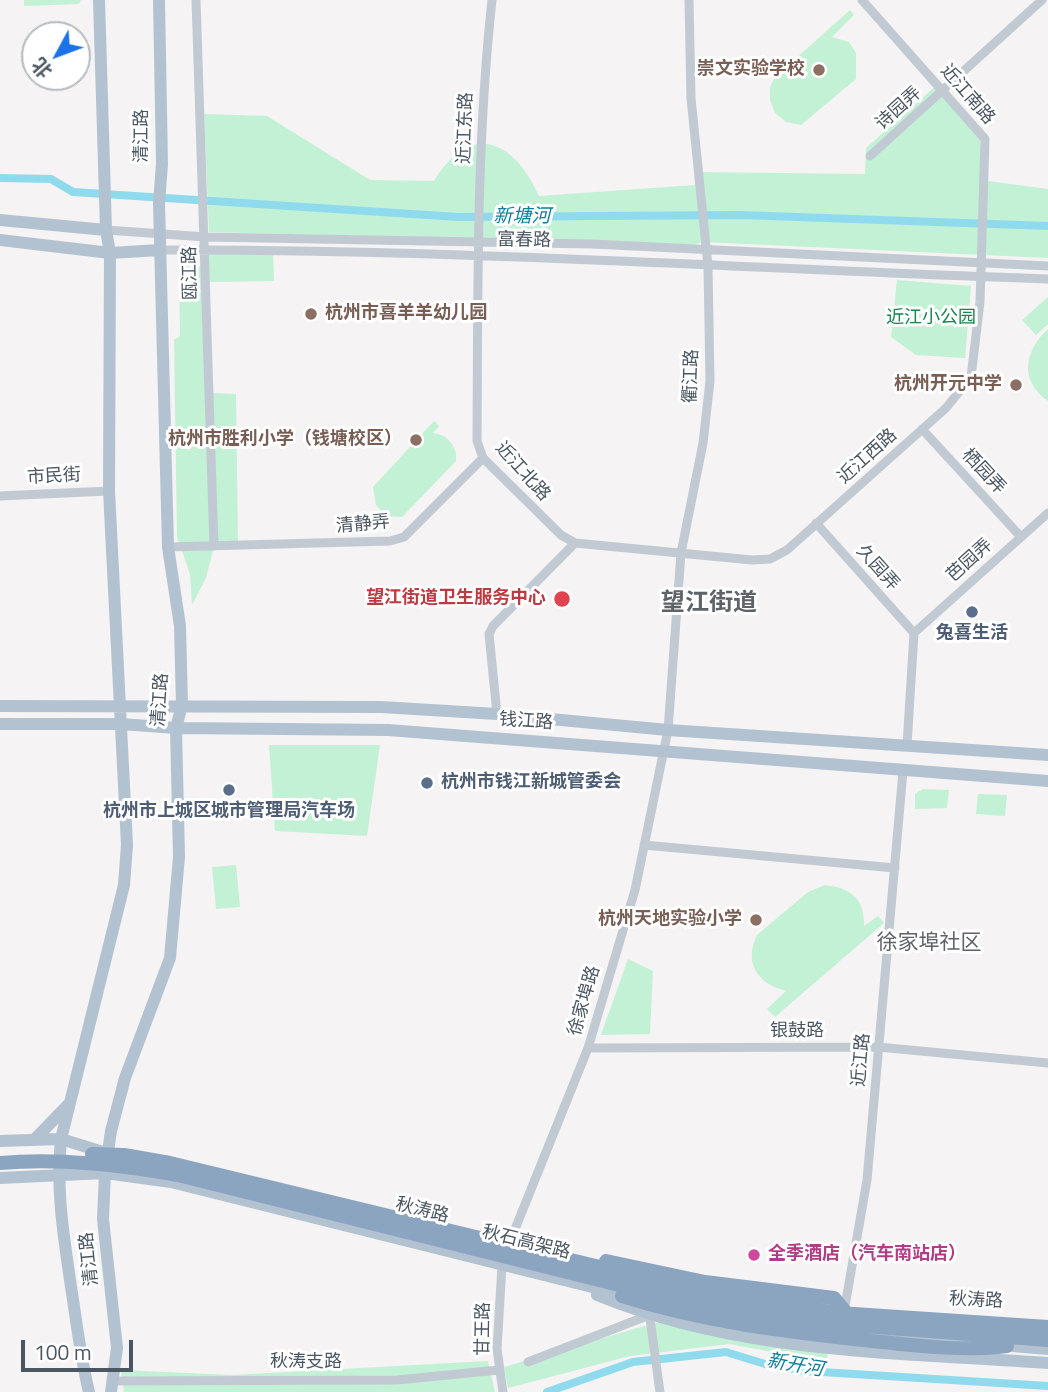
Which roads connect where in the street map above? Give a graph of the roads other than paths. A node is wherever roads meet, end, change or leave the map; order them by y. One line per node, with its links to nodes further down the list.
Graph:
1 (99, 0): 11 (main road)
2 (159, 0): 12 (main road, 清江路)
3 (196, 0): 13 (street, 瓯江路)
4 (492, 0): 15 (street, 近江东路)
5 (689, 0): 18 (street, 衢江路)
6 (862, 0): 8 (street, 近江南路)
7 (1042, 0): 8 (street, 诗园弄)
8 (943, 92): 9 (street, 诗园弄); 21 (street, 近江南路)
9 (870, 156)
10 (0, 220): 11 (main road, 富春路)
11 (106, 230): 12 (street, 富春路); 19 (main road)
12 (160, 233): 13 (street, 富春路); 16 (main road, 清江路)
13 (206, 237): 15 (street, 富春路); 17 (street, 瓯江路)
14 (0, 240): 19 (main road, 富春路)
15 (479, 244): 18 (street, 富春路); 20 (street, 近江东路)
16 (160, 250): 17 (street, 富春路); 19 (main road, 富春路); 35 (main road, 清江路)
17 (205, 250): 20 (street, 富春路); 34 (street, 瓯江路)
18 (704, 250): 21 (street, 富春路); 22 (street, 衢江路)
19 (110, 253): 28 (main road)
20 (479, 258): 22 (street, 富春路); 27 (street, 近江北路)
21 (981, 263): 23 (street, 富春路); 24 (street, 近江南路)
22 (708, 266): 24 (street, 富春路); 36 (street, 衢江路)
23 (1048, 266)
24 (980, 277): 25 (street, 富春路); 26 (street, 近江西路)
25 (1048, 279)
26 (922, 429): 31 (street, 近江西路); 32 (street, 栖园弄)
27 (483, 458): 33 (street, 近江北路); 34 (street, 清静弄)
28 (109, 491): 29 (street, 市民街); 40 (main road)
29 (0, 496)
30 (1048, 513): 32 (street, 芭园弄)
31 (816, 523): 36 (street, 近江西路); 37 (street, 久园弄)
32 (1021, 537): 37 (street, 芭园弄)
33 (575, 543): 36 (street); 41 (street)
34 (214, 546): 35 (street, 清静弄)
35 (168, 547): 38 (main road, 清江路)
36 (681, 553): 45 (street, 衢江路)
37 (914, 633): 46 (street)
38 (182, 705): 40 (main road, 钱江路); 41 (main road, 钱江路); 44 (main road, 清江路)
39 (0, 706): 40 (main road, 钱江路)
40 (120, 706): 43 (main road)
41 (497, 714): 45 (main road, 钱江路)
42 (0, 724): 43 (main road, 钱江路)
43 (121, 724): 44 (main road, 钱江路); 56 (main road)
44 (176, 727): 47 (main road, 钱江路); 61 (main road, 清江路)
45 (668, 730): 46 (main road, 钱江路); 47 (street, 衢江路)
46 (907, 745): 48 (main road, 钱江路)
47 (664, 750): 49 (main road, 钱江路); 51 (street, 徐家埠路)
48 (1048, 755)
49 (903, 771): 50 (main road, 钱江路); 52 (street, 近江路)
50 (1048, 781)
51 (644, 845): 52 (street); 54 (street, 徐家埠路)
52 (895, 868): 53 (street, 近江路)
53 (878, 1047): 54 (street, 银鼓路); 55 (street, 银鼓路); 73 (street, 近江路)
54 (588, 1048): 68 (street, 徐家埠路)
55 (1048, 1063)
56 (70, 1103): 57 (main road); 58 (main road)
57 (61, 1139): 58 (main road, 秋涛路); 61 (main road, 秋涛路); 64 (main road)
58 (34, 1140): 59 (main road, 秋涛路)
59 (0, 1141)
60 (0, 1154): 66 (highway, 秋石高架路)
61 (108, 1154): 63 (main road, 清江路); 68 (main road, 秋涛路)
62 (0, 1163): 67 (highway, 秋石高架路)
63 (105, 1173): 64 (main road, 秋涛路); 69 (main road, 秋涛路); 84 (main road, 清江路)
64 (58, 1174): 65 (main road, 秋涛路); 86 (main road)
65 (0, 1178)
66 (277, 1188): 73 (highway); 75 (highway, 秋石高架路)
67 (335, 1214): 77 (highway, 秋石高架路); 78 (highway)
68 (507, 1251): 71 (main road, 秋涛路)
69 (502, 1266): 70 (main road, 秋涛路); 83 (street, 甘王路)
70 (561, 1280): 72 (main road, 秋涛路); 74 (main road)
71 (654, 1286): 72 (street); 73 (main road, 秋涛路)
72 (651, 1301): 74 (street); 76 (main road, 秋涛路)
73 (845, 1310): 75 (main road, 秋涛路); 76 (street, 近江路)
74 (648, 1316): 79 (main road); 81 (street); 87 (street)
75 (1048, 1324)
76 (840, 1331): 78 (main road, 秋涛路); 79 (street, 近江路)
77 (1048, 1340)
78 (1007, 1346): 80 (main road, 秋涛路)
79 (837, 1349): 82 (main road)
80 (1048, 1349)
81 (528, 1362)
82 (1048, 1363)
83 (499, 1370): 84 (street, 秋涛支路); 85 (street, 甘王路)
84 (112, 1387)
85 (502, 1391)
86 (89, 1392)
87 (660, 1392)

